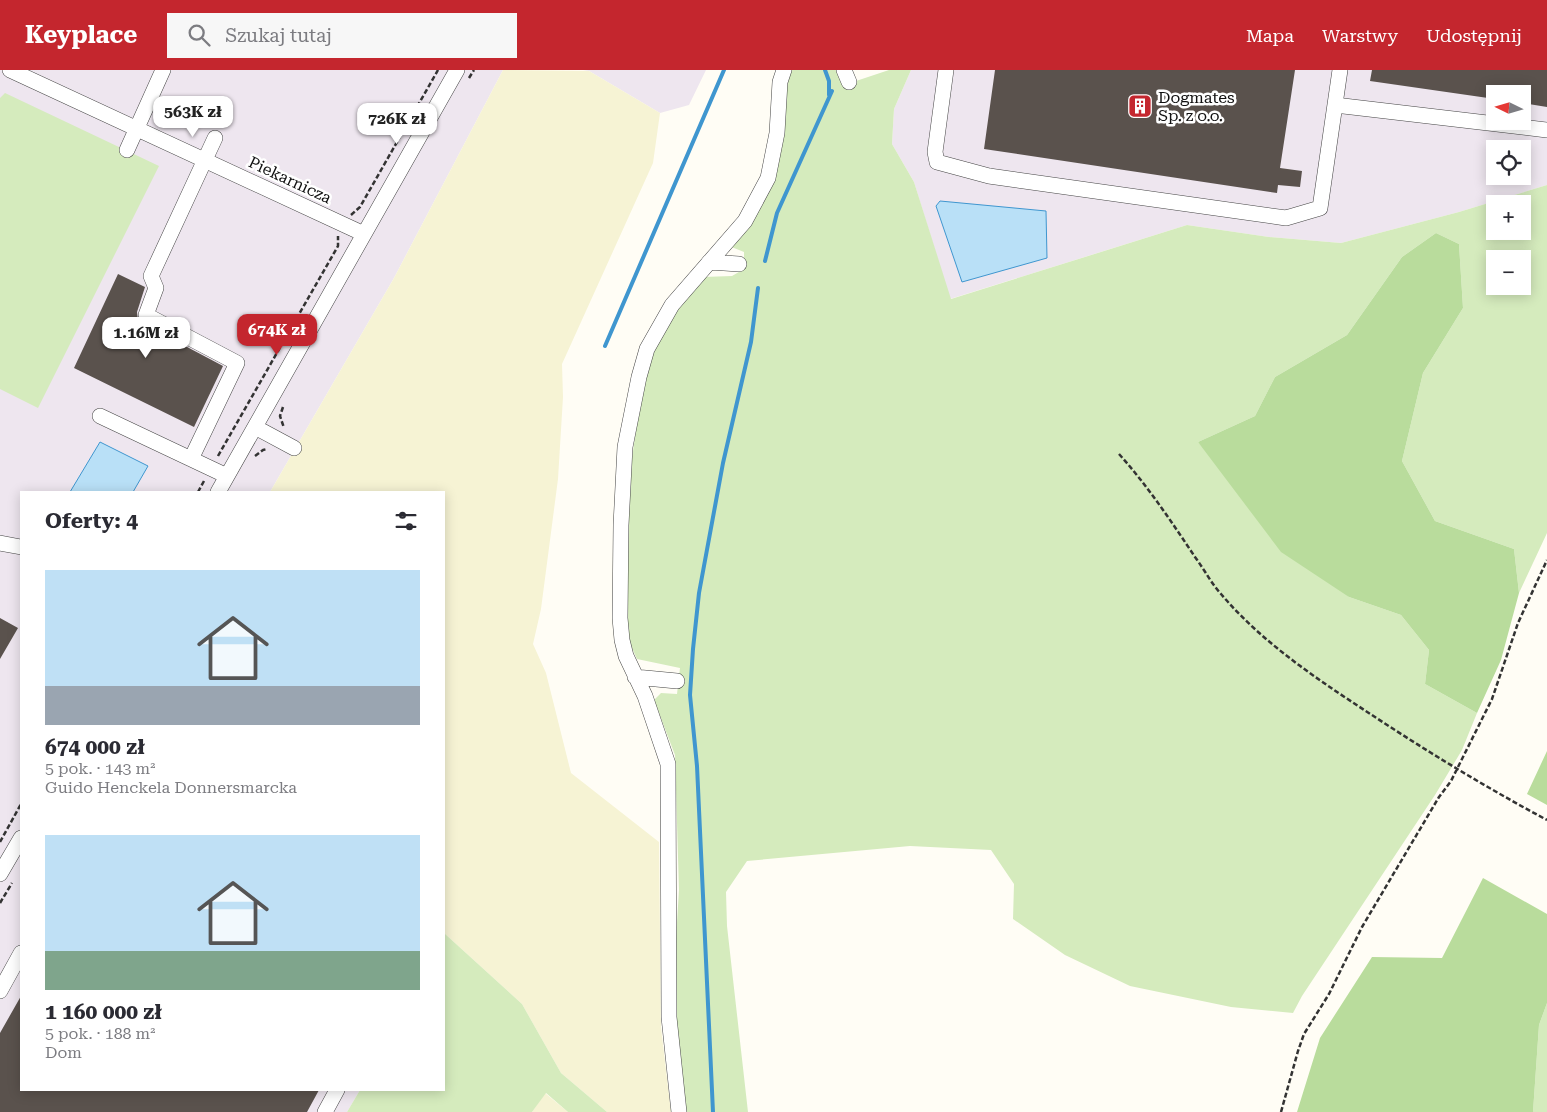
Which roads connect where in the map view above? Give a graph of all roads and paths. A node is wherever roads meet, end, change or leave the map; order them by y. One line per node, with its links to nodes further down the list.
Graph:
1 (10, 70): 10 (street, Piekarnicza)
2 (163, 70): 10 (street)
3 (438, 70): 15 (path)
4 (474, 70): 8 (path)
5 (784, 70): 18 (street)
6 (946, 70): 9 (street)
7 (1340, 70): 9 (street)
8 (463, 75): 16 (street)
9 (1335, 105): 11 (street)
10 (136, 128): 13 (street); 14 (street, Piekarnicza)
11 (1547, 130)
12 (215, 138): 14 (street)
13 (127, 150)
14 (205, 160): 16 (street, Piekarnicza); 25 (street)
15 (349, 217)
16 (364, 234): 22 (street)
17 (338, 235): 27 (path)
18 (709, 262): 19 (street); 34 (street)
19 (739, 264)
20 (284, 405): 23 (path)
21 (100, 416): 25 (street)
22 (255, 427): 23 (street); 28 (street)
23 (289, 446): 26 (path)
24 (1118, 454): 36 (path)
25 (191, 459): 27 (street)
26 (251, 463)
27 (212, 468): 28 (street); 29 (path)
28 (227, 476): 30 (street)
29 (199, 491)
30 (219, 491)
31 (0, 543): 32 (street)
32 (20, 547)
33 (1547, 560): 36 (path)
34 (635, 677): 35 (street); 48 (street)
35 (676, 681)
36 (1458, 769): 38 (path); 49 (path)
37 (20, 806): 40 (path)
38 (1547, 820)
39 (20, 839): 41 (street)
40 (0, 842)
41 (5, 853): 42 (street)
42 (6, 878): 43 (path)
43 (0, 903)
44 (20, 955): 45 (street)
45 (0, 991)
46 (336, 1091): 47 (street)
47 (325, 1112)
48 (679, 1112)
49 (1281, 1112)

